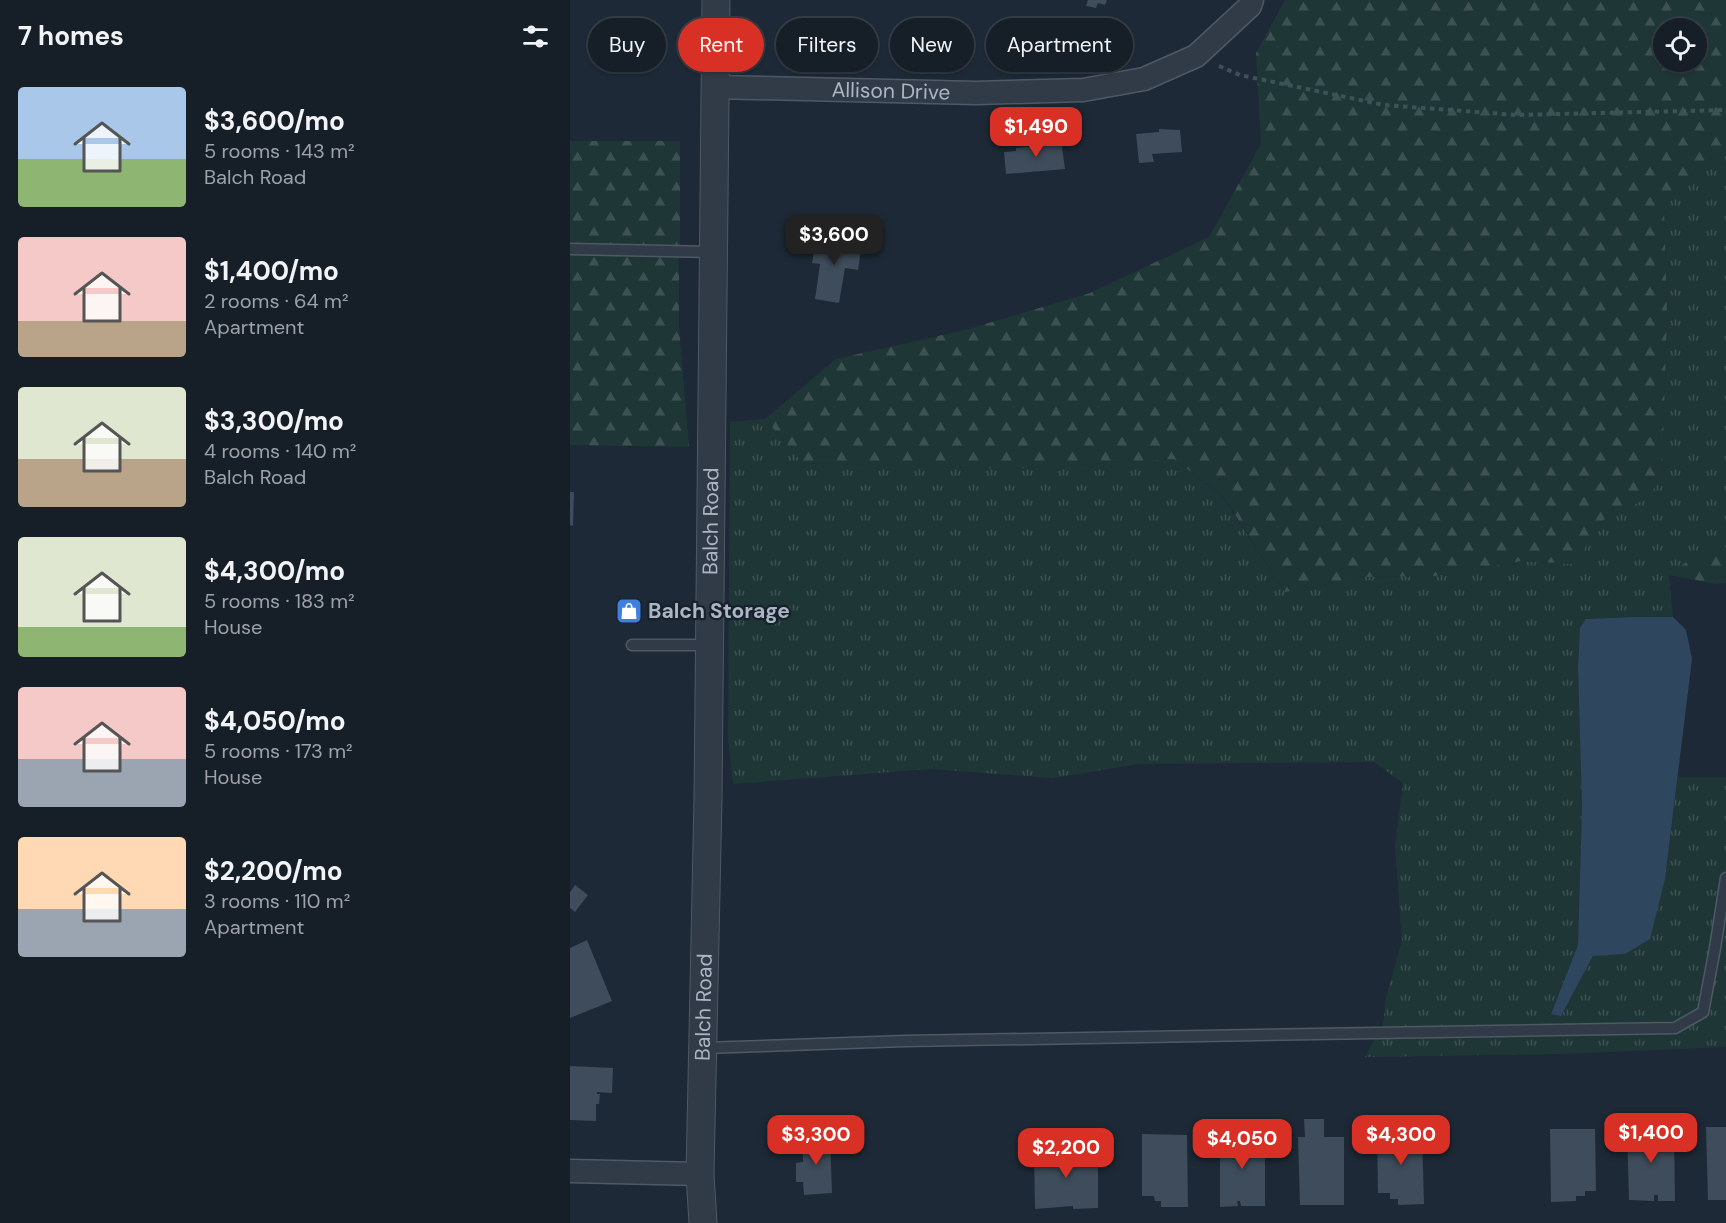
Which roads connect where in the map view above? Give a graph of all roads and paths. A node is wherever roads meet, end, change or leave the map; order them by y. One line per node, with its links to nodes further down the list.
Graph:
1 (716, 0): 4 (street, Balch Road)
2 (1252, 0): 3 (street, Allison Drive)
3 (1196, 56): 4 (street, Allison Drive); 5 (path)
4 (715, 87): 7 (street, Balch Road)
5 (1726, 110)
6 (570, 249): 7 (lane)
7 (714, 252): 9 (street, Balch Road)
8 (632, 645): 9 (lane)
9 (709, 645): 11 (street, Balch Road)
10 (1726, 878): 11 (lane)
11 (703, 1048): 13 (street, Balch Road)
12 (570, 1170): 13 (street)
13 (700, 1174): 14 (street, Balch Road)
14 (703, 1223)

